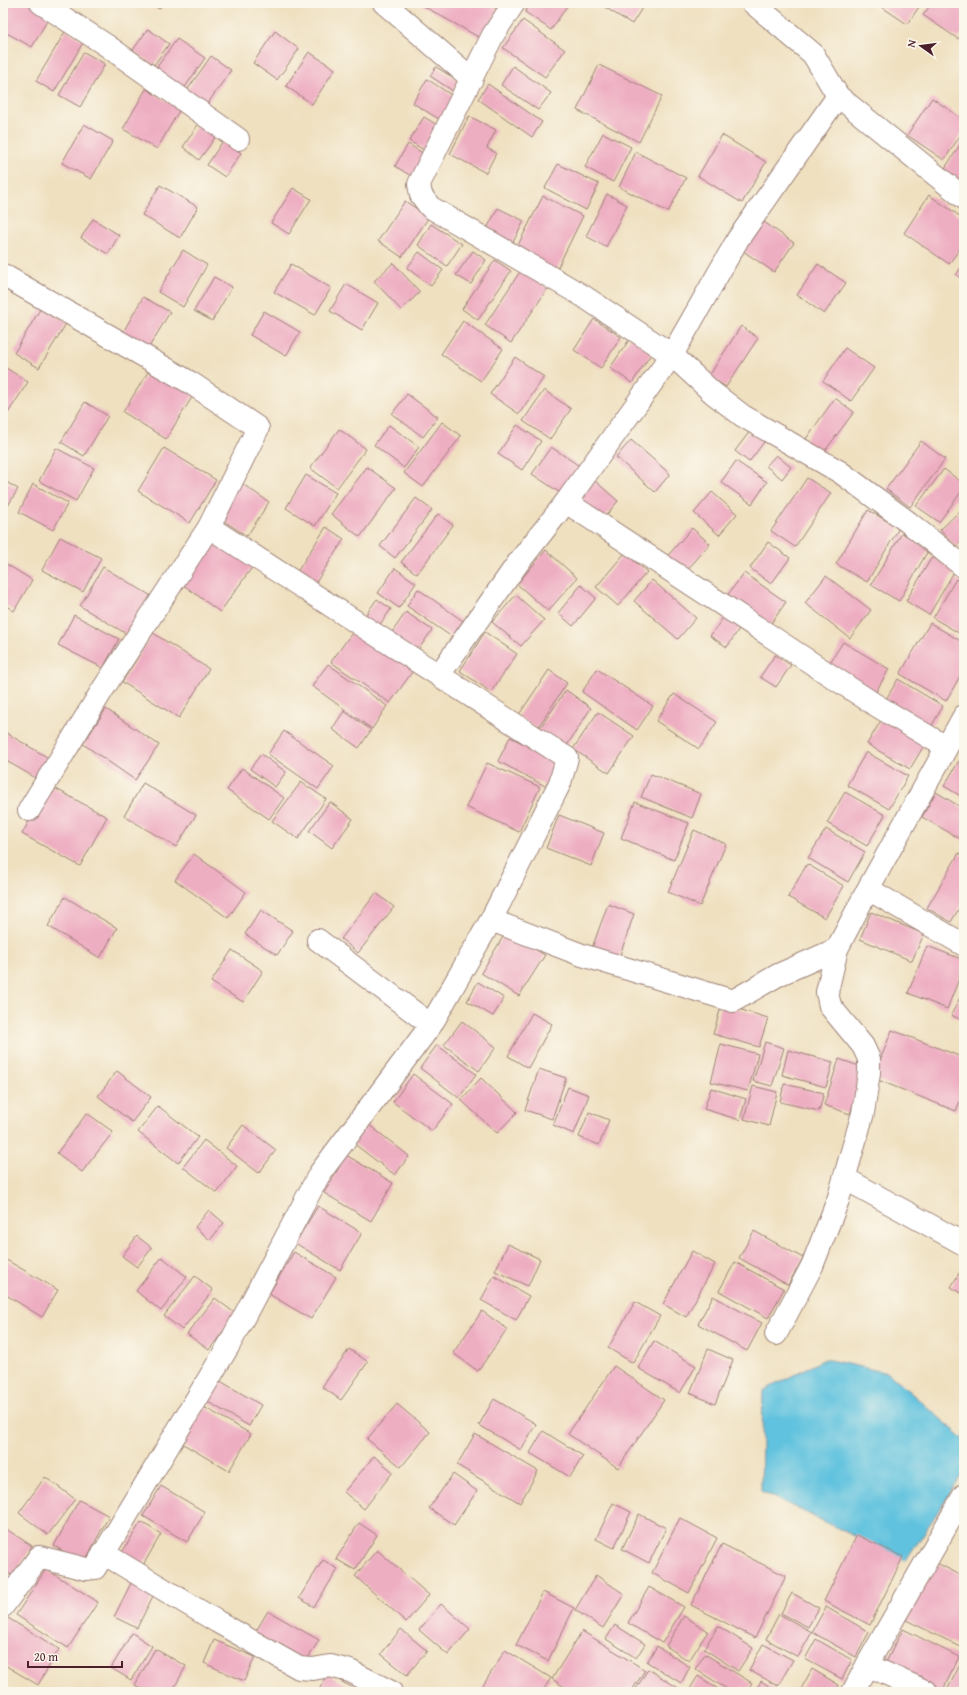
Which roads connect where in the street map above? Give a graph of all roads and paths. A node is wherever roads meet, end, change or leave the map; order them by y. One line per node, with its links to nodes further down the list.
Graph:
1 (42, 3): 7 (street)
2 (384, 3): 5 (street)
3 (514, 3): 5 (street)
4 (753, 3): 6 (street)
5 (472, 79): 10 (street)
6 (838, 96): 8 (street); 10 (street)
7 (238, 139)
8 (964, 198)
9 (3, 275): 12 (street)
10 (672, 355): 11 (street); 13 (street)
11 (566, 502): 14 (street); 16 (street)
12 (209, 527): 14 (street); 17 (street)
13 (964, 567)
14 (439, 675): 19 (street)
15 (964, 716): 16 (street)
16 (946, 747): 18 (street)
17 (28, 810)
18 (868, 889): 21 (street); 22 (street)
19 (491, 920): 22 (street); 23 (street)
20 (318, 940): 23 (street)
21 (964, 945)
22 (837, 949): 24 (street)
23 (430, 1025): 28 (street)
24 (844, 1178): 25 (street); 26 (street)
25 (964, 1244)
26 (776, 1334)
27 (964, 1495): 30 (street)
28 (103, 1553): 29 (street); 31 (street)
29 (3, 1606)
30 (867, 1665): 32 (street); 33 (street)
31 (392, 1692)
32 (853, 1692)
33 (927, 1692)

